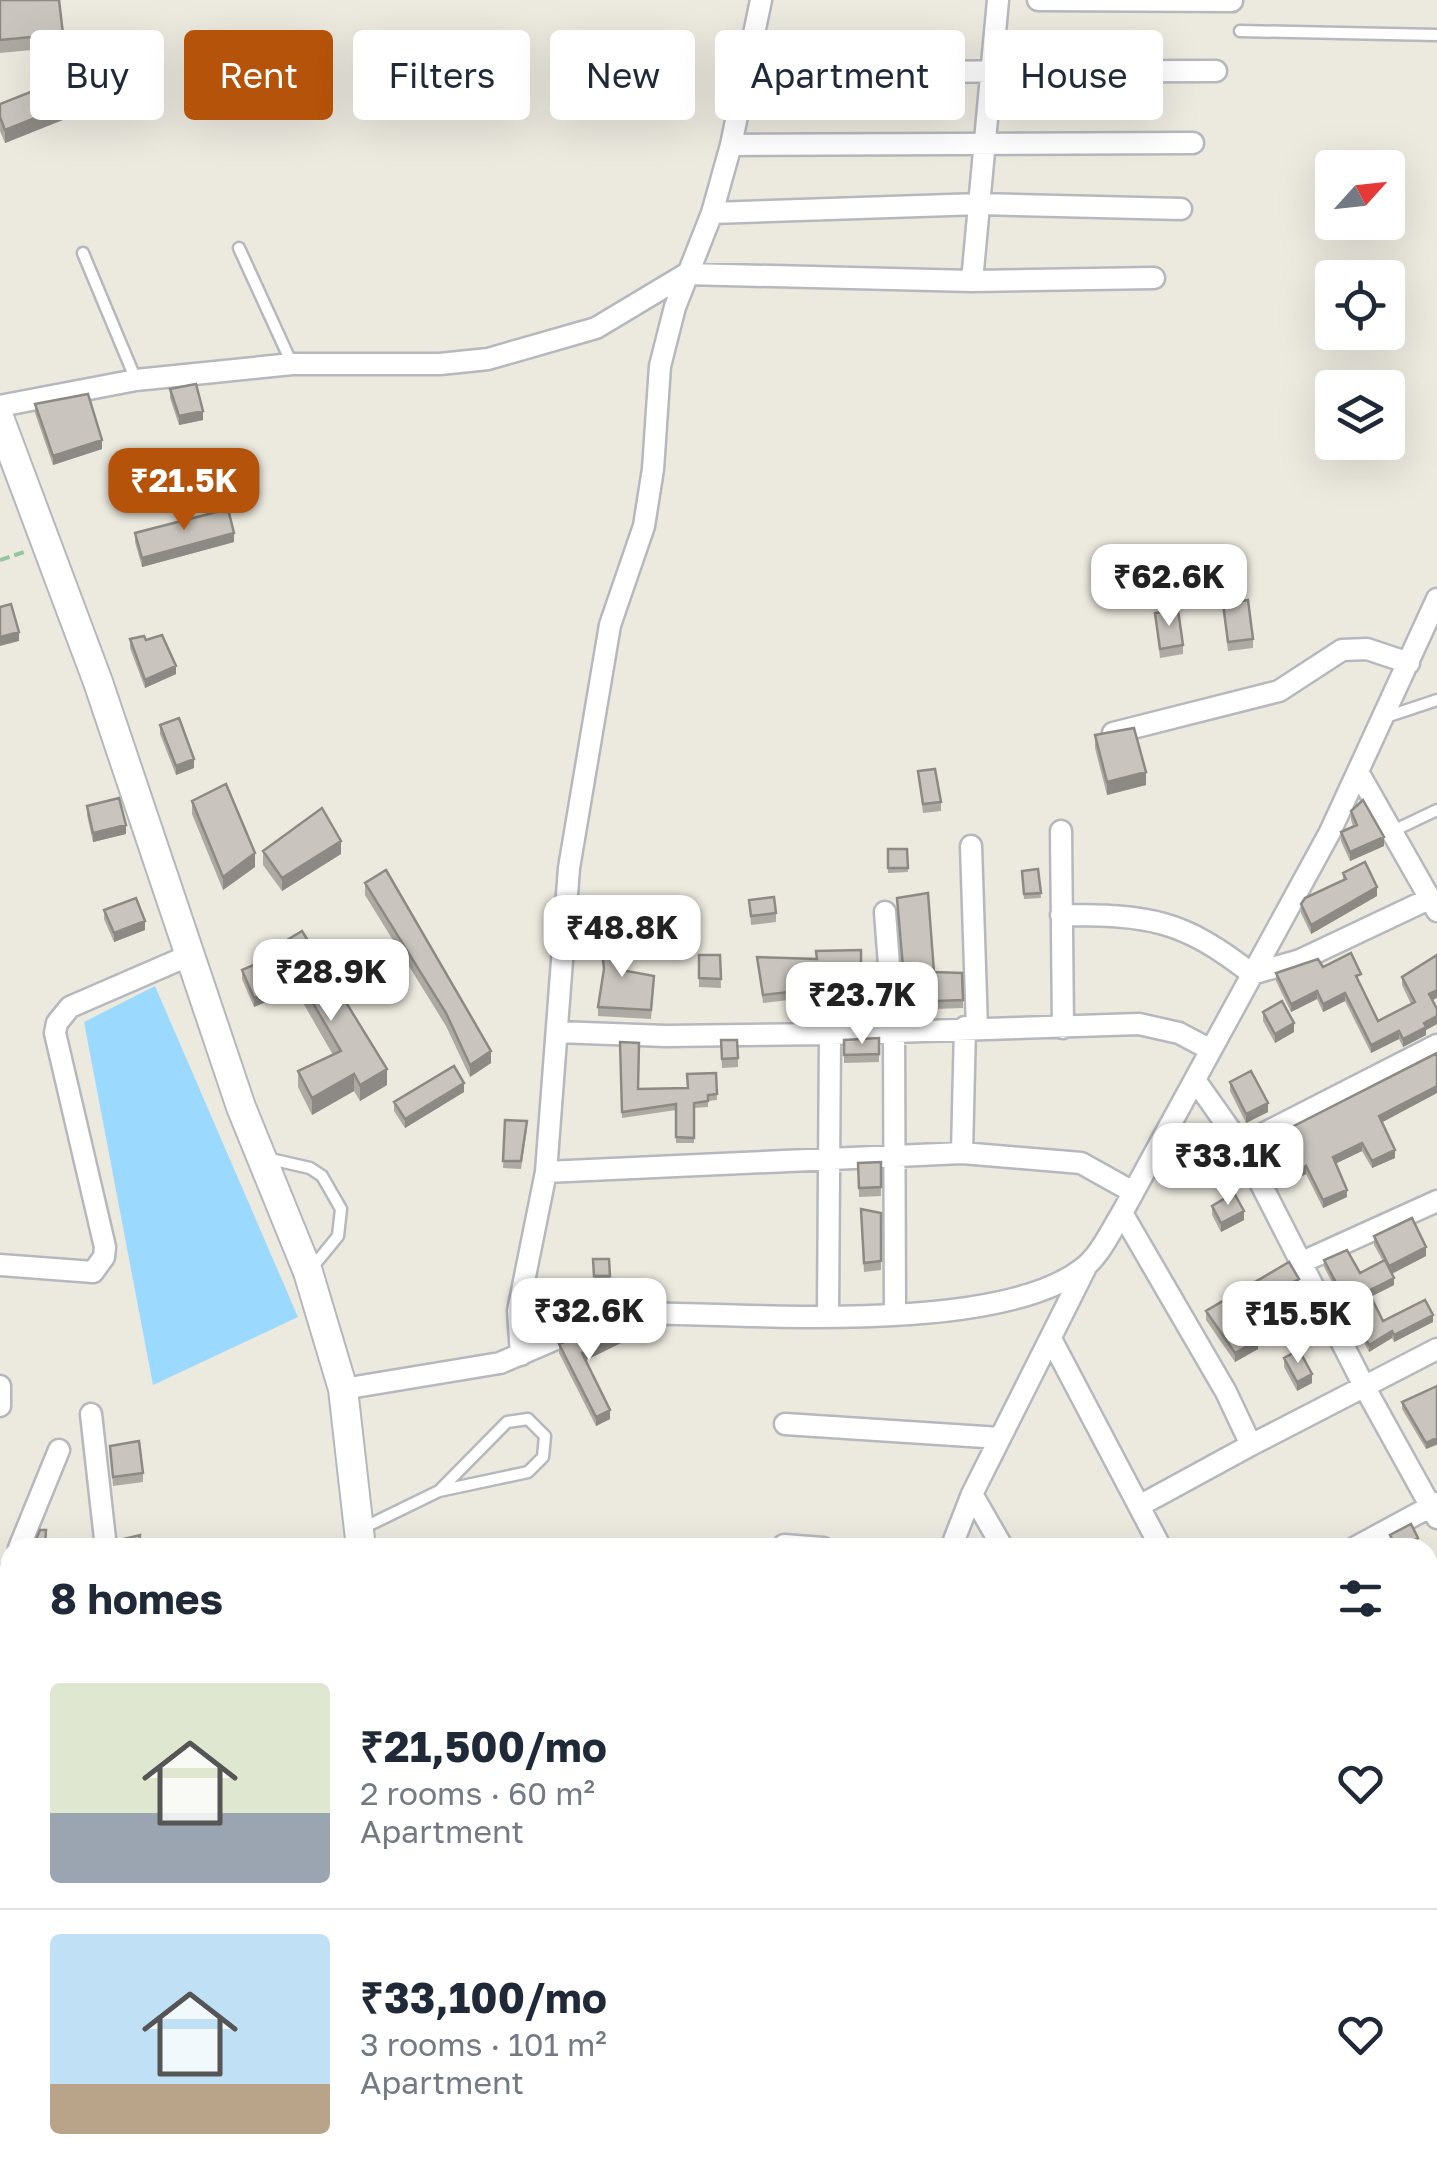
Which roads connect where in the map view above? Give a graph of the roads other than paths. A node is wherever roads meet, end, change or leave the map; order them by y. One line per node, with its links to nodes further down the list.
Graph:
1 (762, 0): 5 (street)
2 (998, 0): 6 (street)
3 (1038, 0): 4 (street)
4 (1232, 2)
5 (755, 30)
6 (995, 30)
7 (1240, 31): 8 (lane)
8 (1437, 35)
9 (1163, 71): 10 (street)
10 (1216, 71)
11 (736, 120): 15 (street)
12 (988, 120): 13 (street)
13 (986, 141): 14 (street); 15 (street); 16 (street)
14 (1193, 143)
15 (731, 145): 18 (street)
16 (980, 204): 17 (street); 18 (street); 23 (street)
17 (1181, 209)
18 (712, 212): 21 (street)
19 (238, 248): 24 (lane)
20 (83, 253): 25 (lane)
21 (686, 274): 23 (street); 24 (street); 46 (street)
22 (1154, 278): 23 (street)
23 (972, 280)
24 (292, 364): 25 (street)
25 (136, 380): 26 (street)
26 (0, 406)
27 (0, 420): 41 (main road)
28 (1437, 599): 29 (street)
29 (1409, 663): 31 (street); 32 (street)
30 (1437, 700): 31 (lane)
31 (1386, 717): 33 (street)
32 (1112, 733)
33 (1358, 772): 35 (street); 42 (street)
34 (1437, 810): 35 (lane)
35 (1395, 830): 38 (street)
36 (1061, 831): 40 (street)
37 (971, 846): 43 (street)
38 (1434, 904): 42 (street)
39 (885, 912): 45 (street)
40 (1061, 914): 42 (street); 44 (street)
41 (190, 955): 55 (main road); 61 (street)
42 (1252, 974): 49 (street)
43 (971, 1028): 44 (street); 45 (street); 52 (street)
44 (1063, 1028): 49 (street)
45 (894, 1030): 47 (street); 53 (street)
46 (557, 1032): 47 (street); 56 (street)
47 (830, 1034): 54 (street)
48 (1437, 1045): 51 (street)
49 (1212, 1050): 50 (street)
50 (1195, 1080): 51 (street); 57 (street)
51 (1241, 1145): 60 (street)
52 (962, 1152): 53 (street); 57 (street)
53 (896, 1154): 54 (street); 65 (street)
54 (832, 1156): 56 (street); 64 (street)
55 (266, 1158): 63 (main road); 63 (lane)
56 (546, 1172): 68 (street)
57 (1133, 1192): 59 (street)
58 (1437, 1201): 60 (street)
59 (1122, 1214): 62 (street); 76 (street)
60 (1300, 1263): 70 (street)
61 (0, 1265)
62 (1086, 1268): 65 (street); 66 (street)
63 (308, 1272): 71 (main road)
64 (828, 1314): 65 (street); 68 (street)
65 (896, 1314)
66 (1051, 1338): 75 (street); 80 (street)
67 (1437, 1349): 70 (street)
68 (521, 1355): 71 (street)
69 (0, 1386): 72 (street)
70 (1364, 1386): 76 (street); 81 (street)
71 (343, 1388): 84 (main road)
72 (0, 1406)
73 (92, 1414): 83 (street)
74 (784, 1424): 75 (street)
75 (1000, 1438): 79 (street)
76 (1252, 1446): 80 (street)
77 (58, 1450): 82 (street)
78 (439, 1491): 78 (lane); 84 (lane)
79 (972, 1494): 85 (street); 86 (street)
80 (1138, 1506): 87 (street)
81 (1435, 1509): 88 (street)
82 (23, 1538)
83 (105, 1538)
84 (361, 1538)
85 (956, 1538)
86 (997, 1538)
87 (1156, 1538)
88 (1375, 1538)

